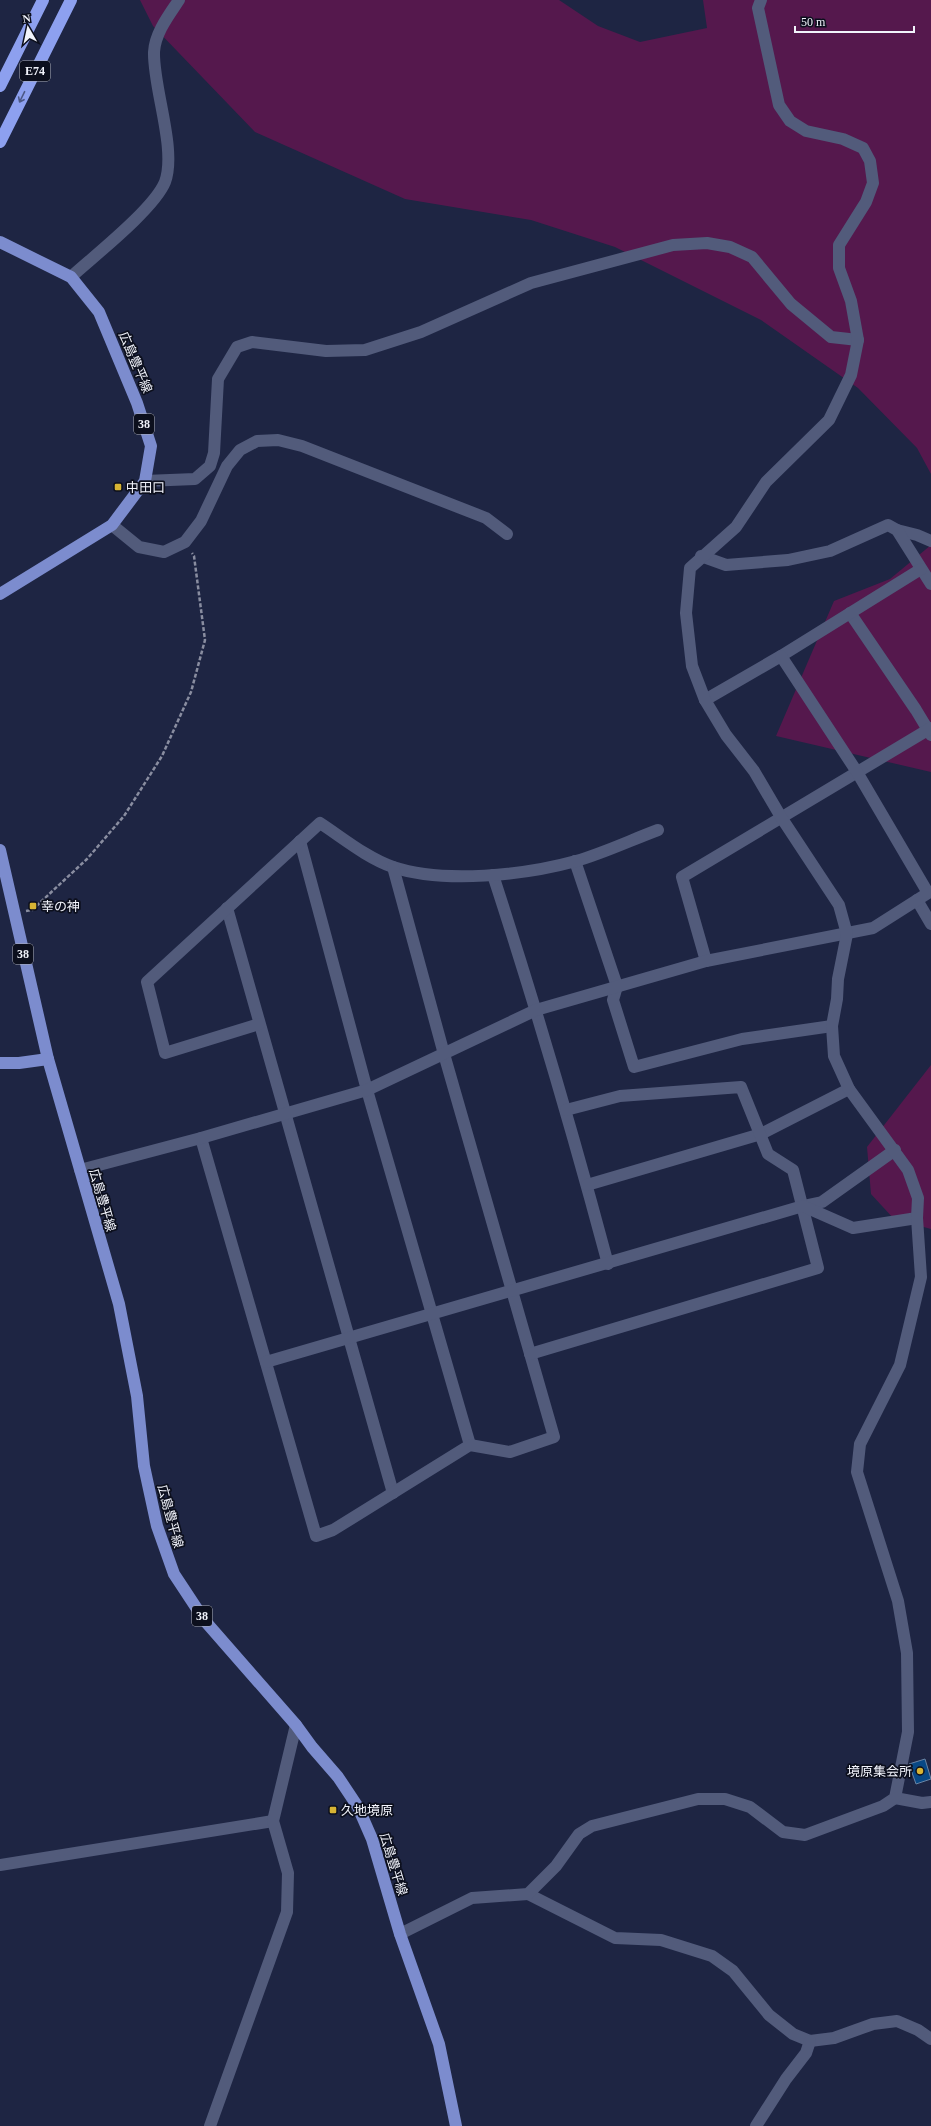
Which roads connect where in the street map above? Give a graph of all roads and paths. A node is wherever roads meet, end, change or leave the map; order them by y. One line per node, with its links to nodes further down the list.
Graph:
1 (43, 0): 5 (highway, E74)
2 (71, 0): 6 (highway, E74, one-way to 6)
3 (179, 0): 8 (street)
4 (761, 0): 9 (street)
5 (0, 86)
6 (0, 142)
7 (0, 242): 8 (main road, 広島豊平線 / 38)
8 (71, 277): 10 (main road, 広島豊平線 / 38)
9 (858, 340): 10 (street); 16 (street)
10 (145, 481): 11 (main road, 広島豊平線 / 38)
11 (112, 524): 15 (street); 19 (main road, 広島豊平線 / 38)
12 (897, 530): 14 (street); 16 (street); 17 (street)
13 (507, 534): 15 (street)
14 (931, 541)
15 (185, 542): 34 (path)
16 (701, 556): 22 (street)
17 (922, 568): 18 (street); 20 (street)
18 (931, 584)
19 (0, 594)
20 (850, 613): 21 (street); 23 (street)
21 (781, 656): 22 (street); 24 (street)
22 (705, 700): 25 (street)
23 (930, 731): 24 (street)
24 (857, 772): 25 (street); 32 (street)
25 (781, 817): 36 (street); 37 (street)
26 (658, 830): 29 (street)
27 (300, 841): 30 (street); 33 (street); 46 (street)
28 (0, 850): 34 (main road, 広島豊平線 / 38)
29 (575, 861): 31 (street); 38 (street)
30 (393, 867): 31 (street); 42 (street)
31 (493, 875): 39 (street)
32 (917, 900): 35 (street); 36 (street)
33 (227, 908): 40 (street); 40 (street)
34 (13, 914): 43 (main road, 広島豊平線 / 38)
35 (931, 924)
36 (847, 934): 37 (street); 41 (street)
37 (706, 961): 38 (street)
38 (617, 986): 39 (street); 41 (street)
39 (536, 1010): 42 (street); 47 (street)
40 (259, 1024): 48 (street)
41 (832, 1026): 45 (street)
42 (444, 1054): 46 (street); 58 (street)
43 (48, 1059): 44 (main road); 52 (main road, 広島豊平線 / 38)
44 (0, 1063)
45 (849, 1089): 49 (street); 51 (street)
46 (368, 1090): 48 (street); 59 (street)
47 (566, 1110): 49 (street); 53 (street)
48 (284, 1113): 50 (street); 60 (street)
49 (761, 1134): 53 (street); 54 (street)
50 (201, 1138): 52 (street); 62 (street)
51 (895, 1150): 54 (street); 55 (street)
52 (80, 1170): 65 (main road, 広島豊平線 / 38)
53 (587, 1185): 56 (street)
54 (803, 1206): 55 (street); 56 (street); 61 (street)
55 (917, 1218): 57 (street)
56 (608, 1264): 58 (street)
57 (926, 1277): 66 (street)
58 (512, 1291): 59 (street); 61 (street)
59 (432, 1314): 60 (street); 63 (street)
60 (349, 1339): 62 (street); 64 (street)
61 (530, 1354): 63 (street)
62 (266, 1362): 64 (street)
63 (470, 1445): 64 (street)
64 (393, 1493)
65 (296, 1725): 68 (street); 71 (main road, 広島豊平線 / 38)
66 (895, 1798): 67 (street); 70 (street)
67 (931, 1802)
68 (273, 1821): 69 (street); 74 (street)
69 (0, 1865)
70 (528, 1894): 71 (street); 73 (street)
71 (400, 1934): 75 (main road, 広島豊平線 / 38)
72 (931, 2039): 73 (street)
73 (810, 2041): 76 (street)
74 (210, 2126)
75 (456, 2126)
76 (756, 2126)

